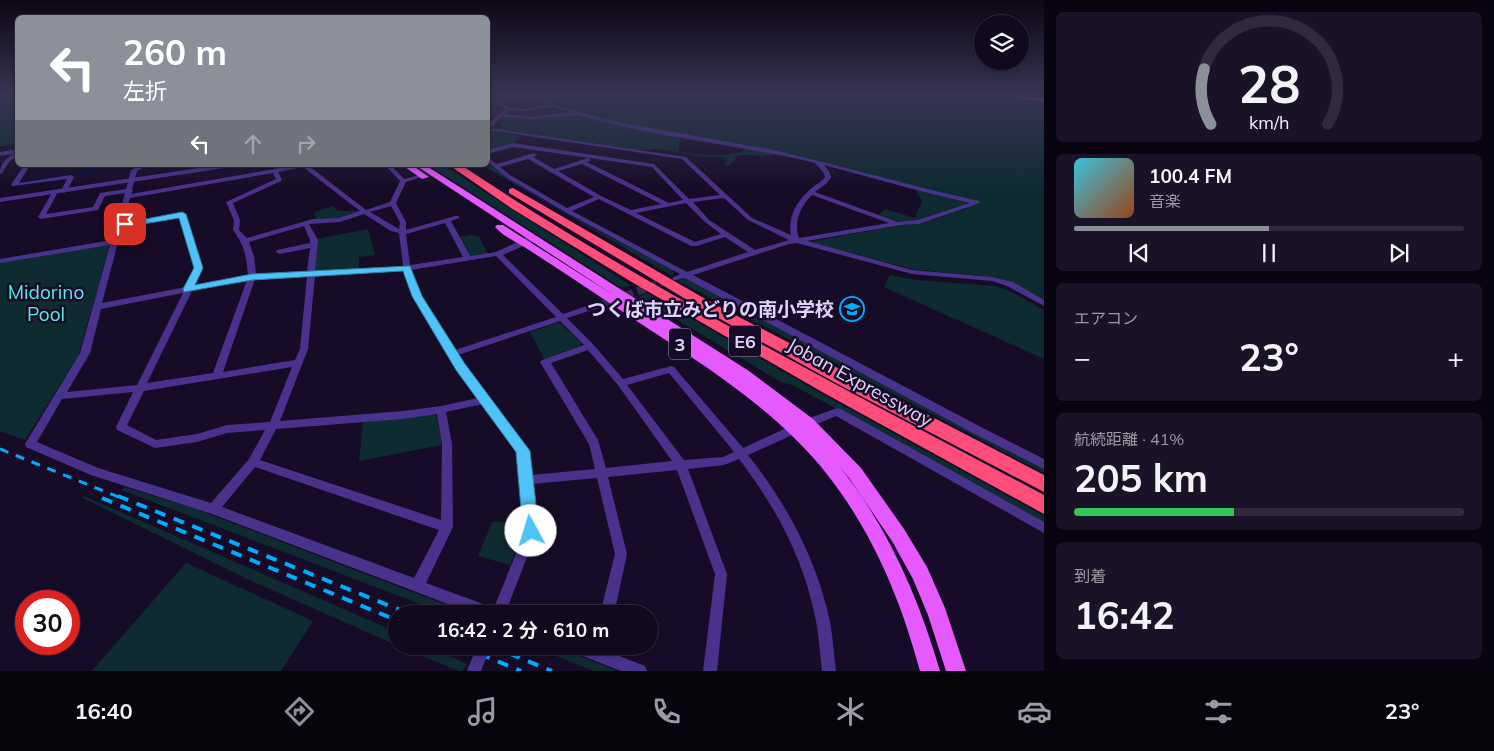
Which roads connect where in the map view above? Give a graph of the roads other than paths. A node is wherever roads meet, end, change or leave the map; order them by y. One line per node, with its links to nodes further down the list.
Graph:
1 (628, 126): 11 (street)
2 (490, 128): 3 (street)
3 (598, 146): 10 (street); 37 (street)
4 (490, 151): 5 (street)
5 (549, 151): 9 (street); 10 (street)
6 (15, 152): 7 (street)
7 (0, 154)
8 (15, 154): 27 (street)
9 (529, 156): 14 (street); 26 (street)
10 (592, 157): 13 (street); 40 (street)
11 (815, 161): 35 (street); 49 (street)
12 (490, 162): 14 (street)
13 (583, 162): 26 (street); 42 (street)
14 (496, 166): 43 (street)
15 (26, 167): 33 (street)
16 (141, 167): 30 (street)
17 (220, 167): 30 (street)
18 (296, 167): 25 (street)
19 (309, 167): 45 (street)
20 (390, 167): 31 (street)
21 (409, 167): 28 (main road, 3)
22 (422, 167): 53 (main road, 3)
23 (457, 167): 91 (highway, Joban Expressway / E6)
24 (474, 167): 90 (highway, Joban Expressway / E6)
25 (275, 171): 29 (street); 36 (street)
26 (552, 171): 38 (street)
27 (0, 172)
28 (422, 175): 31 (street); 53 (main road, 3)
29 (279, 180): 32 (street); 55 (street)
30 (132, 181): 33 (street); 36 (street)
31 (403, 181): 41 (street)
32 (286, 187)
33 (64, 191): 34 (street)
34 (55, 192): 36 (street); 39 (street)
35 (810, 192): 49 (street); 54 (street)
36 (129, 193): 50 (street)
37 (726, 196): 40 (street); 54 (street)
38 (599, 197): 43 (street); 44 (street)
39 (0, 200)
40 (688, 201): 42 (street); 52 (street)
41 (393, 203): 45 (street); 51 (street)
42 (668, 205): 44 (street)
43 (567, 211): 65 (street)
44 (631, 212): 52 (street)
45 (367, 213): 48 (street); 51 (street)
46 (457, 217): 47 (street)
47 (447, 220): 51 (street); 61 (street)
48 (306, 224): 55 (street); 57 (street)
49 (898, 224): 54 (street)
50 (120, 225): 56 (street); 68 (street)
51 (403, 232): 63 (street)
52 (726, 234): 59 (street)
53 (529, 240): 60 (street); 83 (main road, 3)
54 (796, 240): 59 (street); 69 (street)
55 (245, 241): 66 (street)
56 (115, 242): 62 (street); 71 (street)
57 (313, 245): 58 (street); 64 (street)
58 (280, 252)
59 (754, 252): 65 (street)
60 (498, 254): 61 (street); 72 (street)
61 (468, 259): 63 (street)
62 (0, 260)
63 (407, 268): 64 (street); 74 (street)
64 (309, 274): 66 (street); 75 (street)
65 (688, 274): 67 (street); 86 (street)
66 (252, 277): 68 (street); 76 (street)
67 (676, 278)
68 (188, 289): 71 (street); 78 (street)
69 (1044, 303)
70 (602, 304): 72 (street)
71 (97, 307): 79 (street)
72 (561, 318): 73 (street); 74 (street)
73 (590, 346): 77 (street); 88 (street)
74 (453, 354): 80 (street)
75 (299, 363): 76 (street); 82 (street)
76 (217, 376): 78 (street)
77 (621, 383): 84 (street); 87 (street)
78 (140, 388): 79 (street); 82 (street)
79 (58, 396): 92 (street)
80 (484, 400): 81 (street); 89 (street)
81 (441, 410): 82 (street); 93 (street)
82 (274, 424): 85 (street)
83 (801, 426): 84 (street); 94 (street); 105 (main road, 3); 106 (main road, 3)
84 (741, 453): 87 (street); 104 (street)
85 (253, 462): 92 (street); 93 (street)
86 (1044, 464)
87 (681, 465): 88 (street); 103 (street)
88 (601, 472): 89 (street); 98 (street)
89 (526, 480): 97 (street)
90 (1044, 484)
91 (1044, 505)
92 (213, 509): 95 (street)
93 (447, 527): 95 (street)
94 (1044, 528)
95 (418, 585): 96 (street)
96 (469, 605)
97 (502, 605)
98 (609, 605)
99 (480, 655): 101 (street, bridge)
100 (607, 655): 102 (street)
101 (474, 671)
102 (640, 671)
103 (710, 671)
104 (829, 671)
105 (930, 671)
106 (956, 671)

